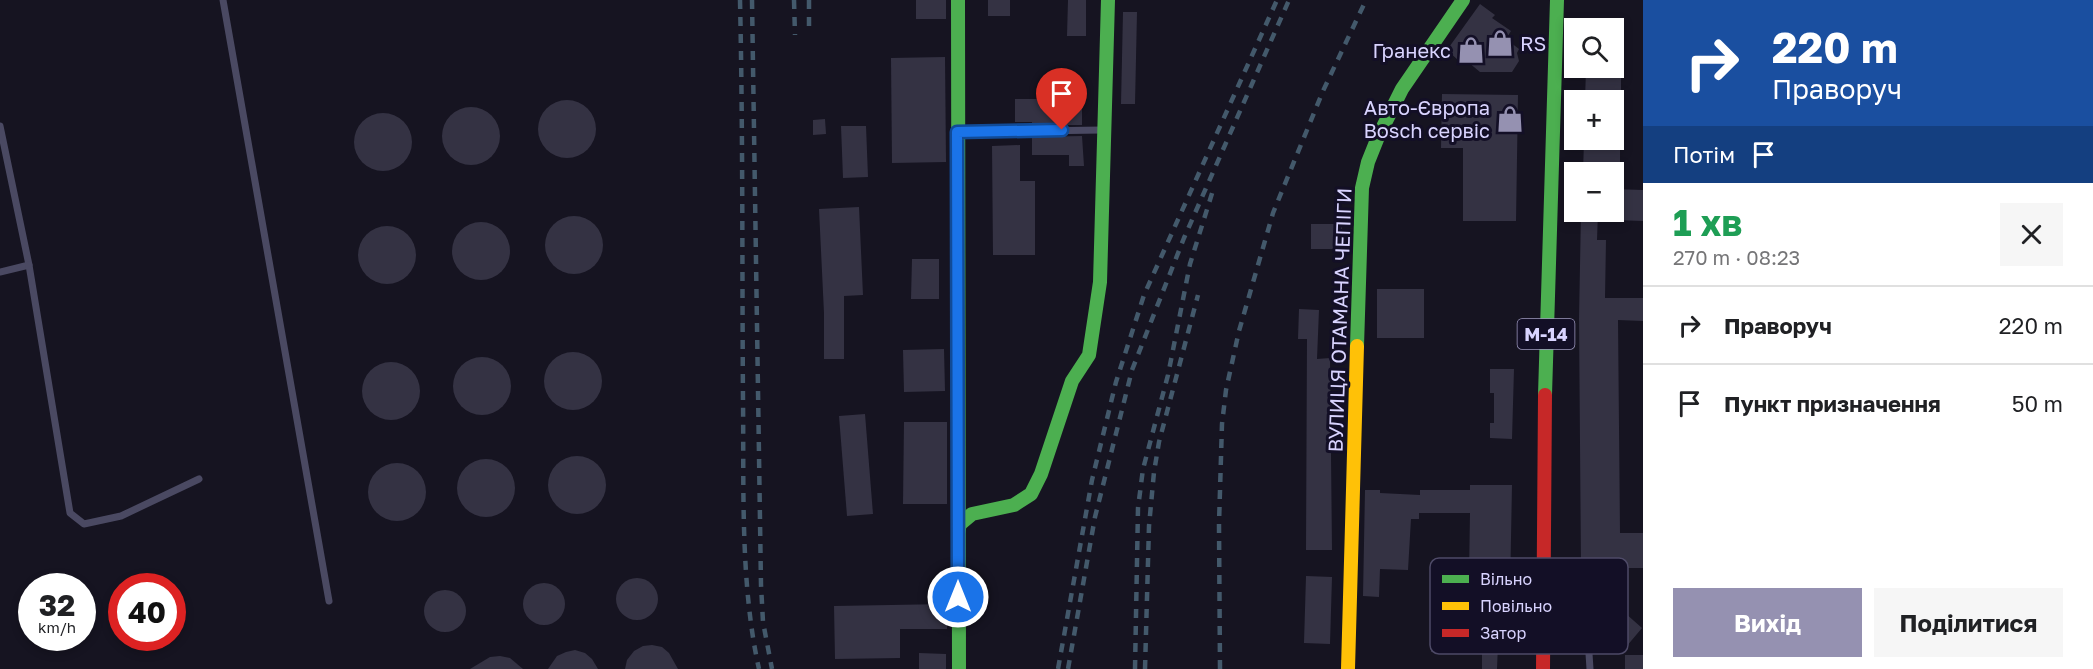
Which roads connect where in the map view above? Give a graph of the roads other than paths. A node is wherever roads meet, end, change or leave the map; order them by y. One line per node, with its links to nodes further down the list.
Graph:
1 (223, 0): 14 (lane)
2 (958, 0): 8 (street)
3 (1108, 0): 7 (street)
4 (1463, 0): 17 (street, ВУЛИЦЯ ОТАМАНА ЧЕПІГИ)
5 (1557, 0): 13 (street, М-14)
6 (0, 126): 9 (lane)
7 (1104, 129): 8 (lane); 12 (street)
8 (957, 132): 12 (street)
9 (29, 265): 10 (lane); 11 (lane)
10 (0, 272)
11 (199, 479)
12 (958, 533): 16 (street)
13 (1543, 558)
14 (329, 601)
15 (1589, 654): 18 (lane)
16 (959, 669)
17 (1348, 669)
18 (1590, 669)

